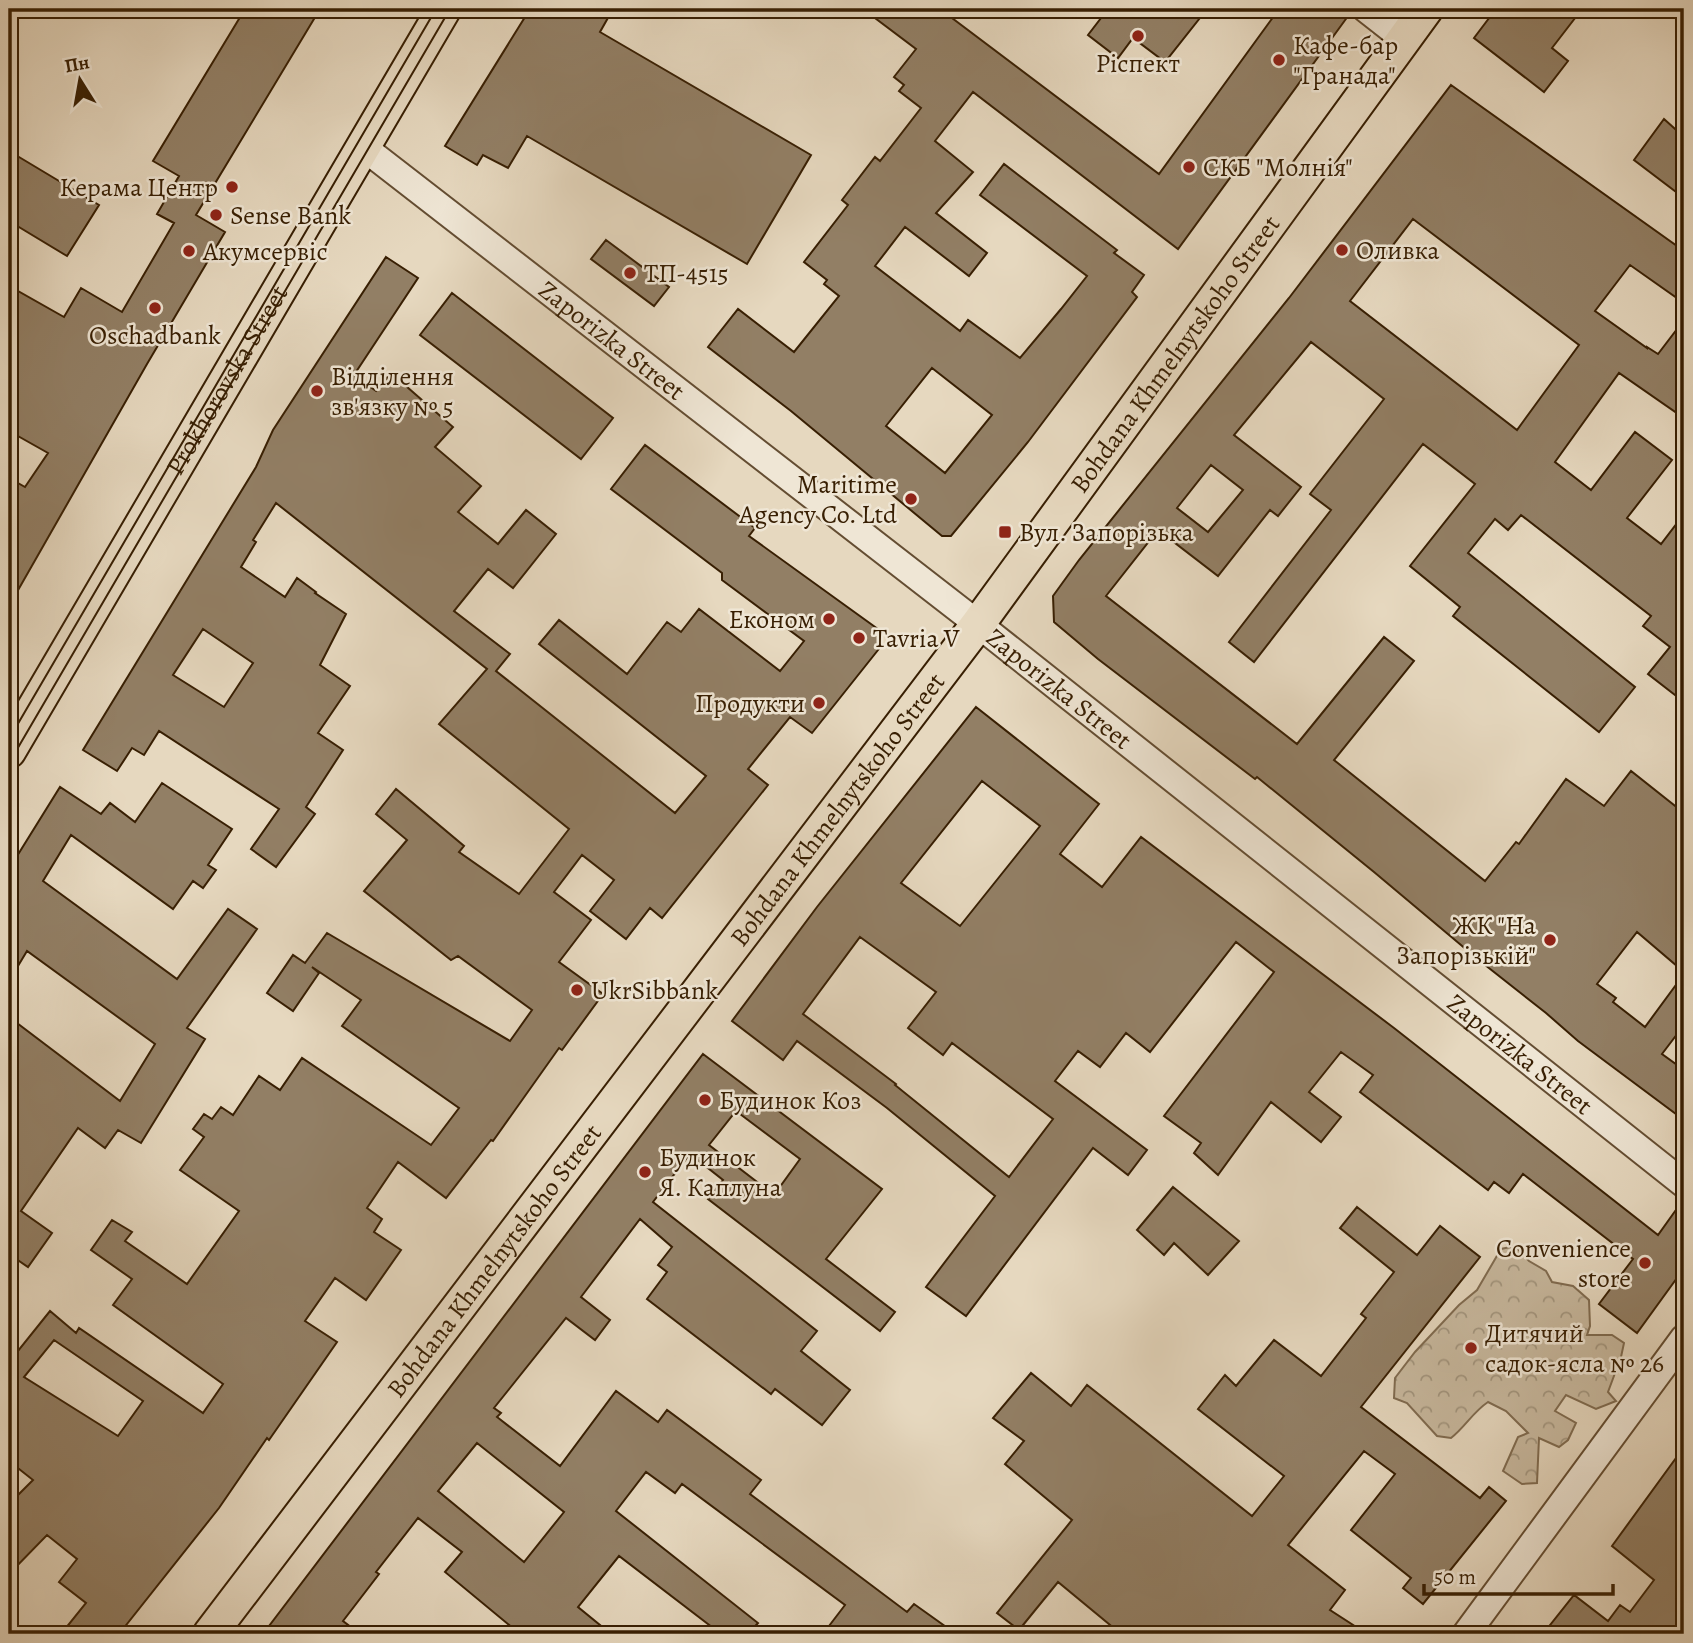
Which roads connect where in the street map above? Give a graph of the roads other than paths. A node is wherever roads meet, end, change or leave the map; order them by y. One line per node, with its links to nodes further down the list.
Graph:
1 (444, 9): 5 (main road, Prokhorovska Street)
2 (1366, 9): 4 (street)
3 (1426, 9): 4 (main road, Bohdana Khmelnytskoho Street)
4 (1403, 38): 6 (main road, Bohdana Khmelnytskoho Street)
5 (363, 146): 6 (street, Zaporizka Street); 7 (main road, Prokhorovska Street)
6 (978, 624): 8 (street, Zaporizka Street); 10 (main road, Bohdana Khmelnytskoho Street)
7 (9, 751)
8 (1684, 1184)
9 (1684, 1338): 11 (street)
10 (210, 1634)
11 (1466, 1634)

